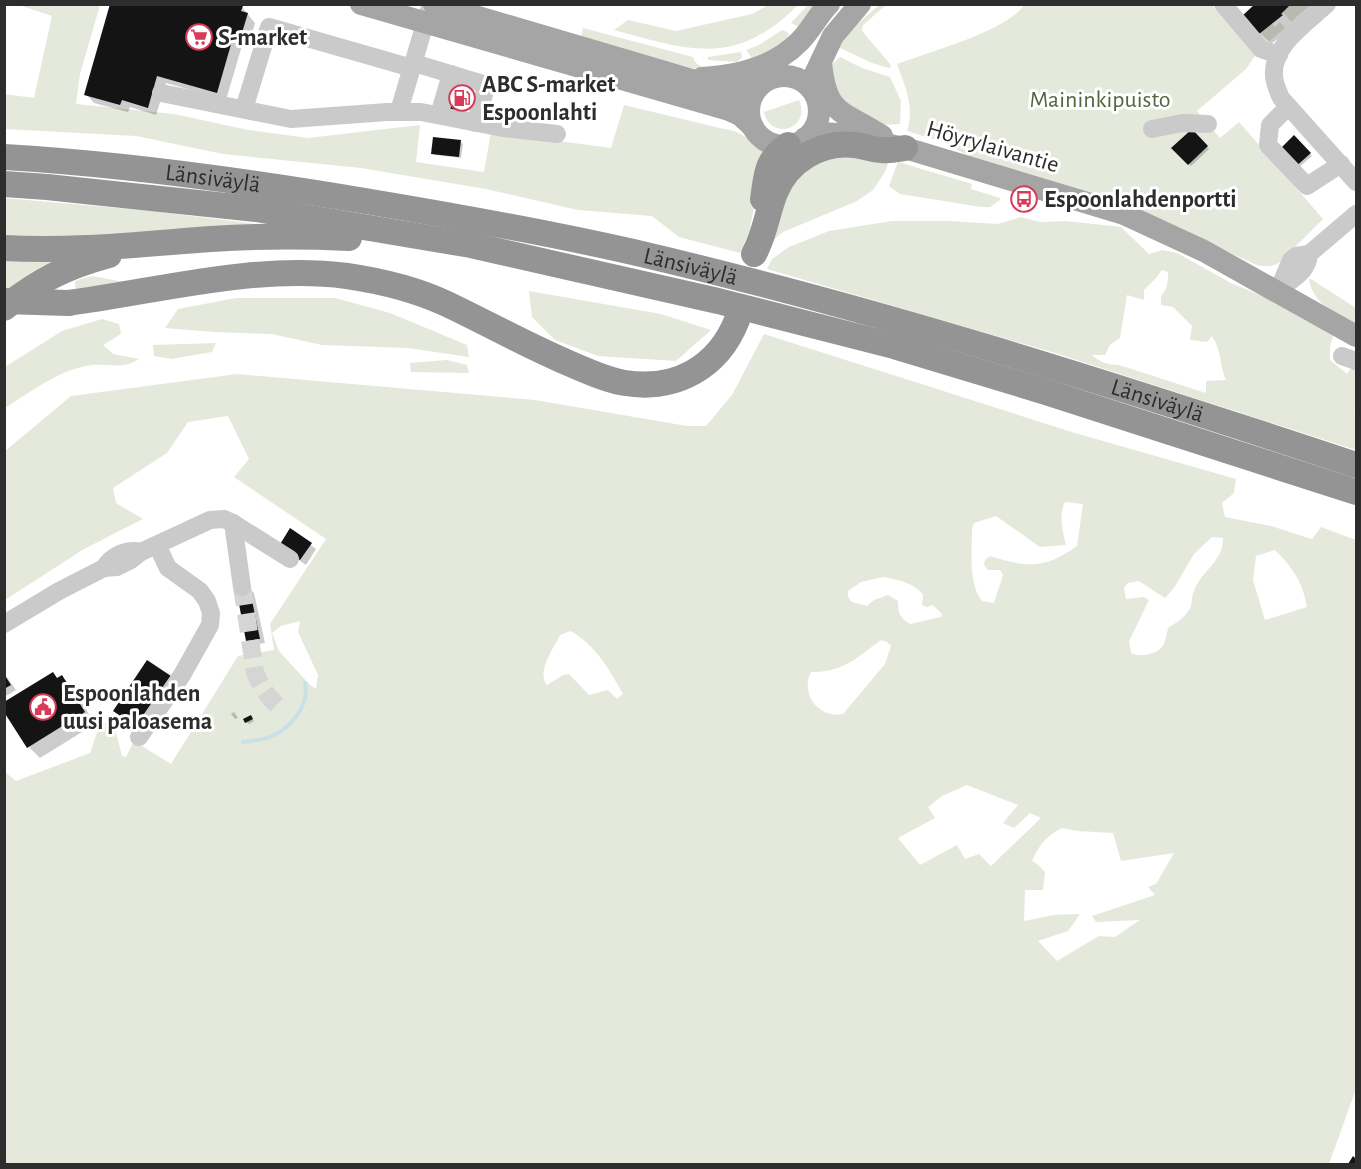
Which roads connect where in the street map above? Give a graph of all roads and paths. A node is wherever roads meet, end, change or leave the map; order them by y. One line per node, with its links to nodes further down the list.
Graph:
1 (361, 4): 7 (main road)
2 (829, 4): 13 (main road)
3 (834, 4): 12 (main road)
4 (860, 4): 9 (main road)
5 (1327, 4): 8 (street)
6 (1228, 6): 8 (street)
7 (430, 10): 10 (street); 13 (main road); 23 (main road)
8 (1279, 55): 17 (street)
9 (821, 62): 16 (main road); 27 (main road)
10 (413, 66): 11 (street); 18 (street); 19 (street)
11 (451, 74): 20 (street); 21 (street)
12 (780, 76): 14 (main road); 16 (main road)
13 (683, 78): 14 (main road)
14 (757, 88): 23 (main road)
15 (160, 93): 18 (street)
16 (816, 97): 26 (main road); 27 (main road, Höyrylaivantie)
17 (1288, 107): 29 (street); 29 (street)
18 (244, 109): 19 (street)
19 (399, 111): 20 (street)
20 (439, 115): 21 (street)
21 (475, 123): 25 (street)
22 (1208, 124): 24 (street)
23 (752, 126): 26 (main road)
24 (1152, 129)
25 (557, 134)
26 (797, 142): 27 (main road, Höyrylaivantie); 27 (highway)
27 (895, 143): 36 (main road, Höyrylaivantie)
28 (4, 157): 41 (highway, Länsiväylä)
29 (1341, 164): 30 (street)
30 (1356, 182)
31 (4, 184): 34 (highway, Länsiväylä)
32 (1356, 214): 36 (street)
33 (147, 245): 34 (highway); 35 (highway); 38 (highway)
34 (471, 245): 42 (highway, Länsiväylä)
35 (4, 248)
36 (1278, 291): 40 (main road, Höyrylaivantie)
37 (4, 301): 39 (highway, bridge)
38 (4, 308)
39 (737, 320)
40 (1356, 336)
41 (1356, 465)
42 (1356, 492)
43 (233, 523): 44 (street); 45 (street); 46 (street)
44 (149, 548): 47 (street); 48 (street)
45 (290, 559)
46 (242, 587)
47 (4, 624)
48 (139, 737)

